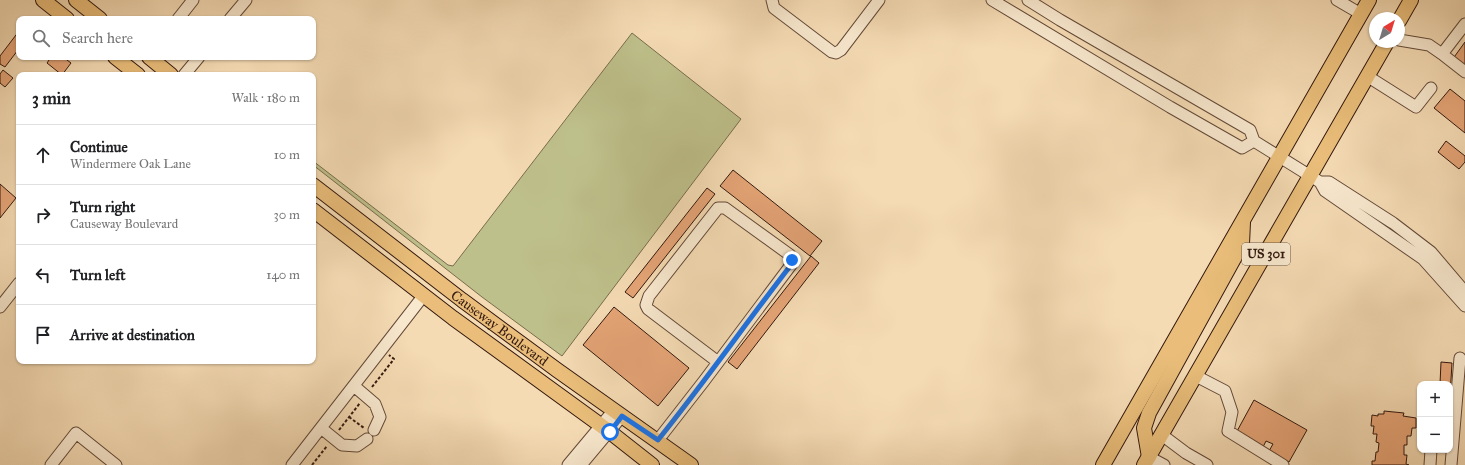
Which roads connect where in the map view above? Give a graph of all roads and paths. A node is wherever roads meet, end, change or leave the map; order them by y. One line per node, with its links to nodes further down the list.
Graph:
1 (42, 0): 14 (main road)
2 (76, 0): 15 (main road)
3 (193, 0): 16 (street)
4 (246, 0): 17 (street)
5 (772, 0): 6 (street)
6 (879, 0)
7 (992, 0): 31 (street)
8 (1028, 0): 31 (street)
9 (1337, 0): 13 (street)
10 (1369, 0): 13 (main road, US 301)
11 (1411, 0): 12 (main road)
12 (1404, 12)
13 (1361, 14): 32 (main road, US 301)
14 (63, 16)
15 (96, 16)
16 (180, 16)
17 (233, 16)
18 (1465, 24): 21 (street)
19 (1405, 41): 21 (street)
20 (1383, 48): 29 (main road, US 301)
21 (1442, 54): 28 (street)
22 (119, 60): 25 (main road)
23 (152, 60): 26 (main road)
24 (196, 60): 27 (street)
25 (134, 72)
26 (167, 72)
27 (186, 72)
28 (1465, 72)
29 (1367, 76): 30 (street); 33 (main road, US 301)
30 (1431, 88)
31 (1254, 141): 32 (street)
32 (1279, 157): 33 (street); 36 (main road, US 301)
33 (1315, 179): 38 (street); 40 (street); 44 (main road, US 301)
34 (316, 188): 48 (main road, Causeway Boulevard)
35 (316, 212): 39 (main road, Causeway Boulevard)
36 (1243, 220): 58 (main road); 66 (main road, US 301)
37 (16, 287): 41 (street)
38 (1465, 292)
39 (424, 295): 45 (street); 52 (main road, Causeway Boulevard)
40 (1465, 306)
41 (0, 307)
42 (1460, 358): 47 (street)
43 (718, 362): 43 (street); 56 (street)
44 (1196, 376): 55 (main road, US 301); 69 (street)
45 (354, 386): 51 (street); 54 (street)
46 (363, 399): 49 (path)
47 (1453, 406)
48 (618, 413): 52 (street); 56 (main road, Causeway Boulevard)
49 (350, 417): 53 (path); 54 (path)
50 (1453, 417): 71 (street)
51 (321, 428): 54 (street); 61 (street)
52 (606, 429): 62 (street); 63 (street); 64 (main road, Causeway Boulevard)
53 (337, 433)
54 (369, 433)
55 (1162, 435): 58 (main road, US 301); 68 (street)
56 (658, 440): 65 (main road, Causeway Boulevard)
57 (1431, 453): 70 (street)
58 (1147, 461): 67 (street)
59 (51, 465): 60 (street)
60 (116, 465)
61 (292, 465)
62 (568, 465)
63 (582, 465)
64 (652, 465)
65 (691, 465)
66 (1104, 465)
67 (1164, 465)
68 (1207, 465)
69 (1283, 465)
70 (1430, 465)
71 (1452, 465)

